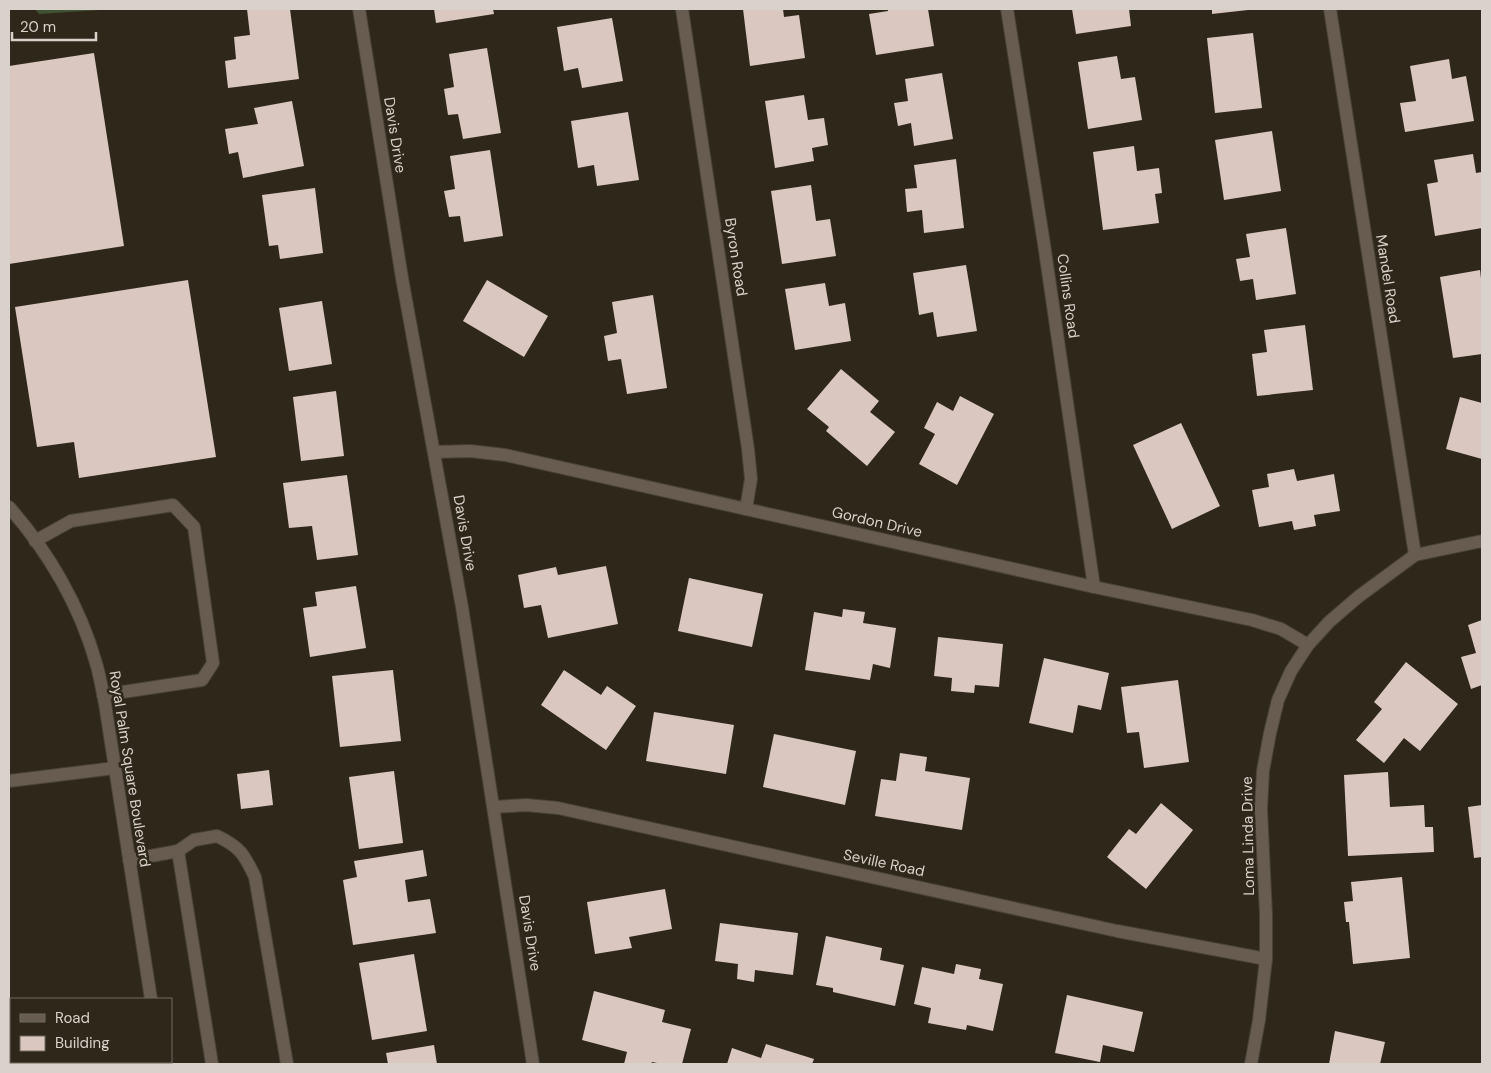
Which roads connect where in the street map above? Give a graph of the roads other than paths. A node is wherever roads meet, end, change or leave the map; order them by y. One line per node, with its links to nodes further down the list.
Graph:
1 (359, 9): 5 (street, Davis Drive)
2 (682, 9): 7 (street, Byron Road)
3 (1008, 9): 11 (street, Collins Road)
4 (1330, 9): 10 (street, Mandel Road)
5 (434, 452): 7 (street, Gordon Drive); 16 (street, Davis Drive)
6 (9, 507): 8 (street, Royal Palm Square Boulevard)
7 (746, 509): 11 (street, Gordon Drive)
8 (35, 541): 13 (street, Royal Palm Square Boulevard); 13 (street)
9 (1482, 541): 10 (street, Loma Linda Drive)
10 (1415, 555): 12 (street, Loma Linda Drive)
11 (1094, 587): 12 (street, Gordon Drive)
12 (1308, 644): 19 (street, Loma Linda Drive)
13 (103, 695): 14 (street, Royal Palm Square Boulevard)
14 (116, 768): 15 (street); 18 (street, Royal Palm Square Boulevard)
15 (9, 781)
16 (494, 807): 19 (street, Seville Road); 23 (street, Davis Drive)
17 (178, 851): 18 (street); 21 (street); 22 (street)
18 (129, 860): 20 (street, Royal Palm Square Boulevard)
19 (1266, 959): 24 (street, Loma Linda Drive)
20 (151, 998)
21 (212, 1064)
22 (287, 1064)
23 (533, 1064)
24 (1251, 1064)

